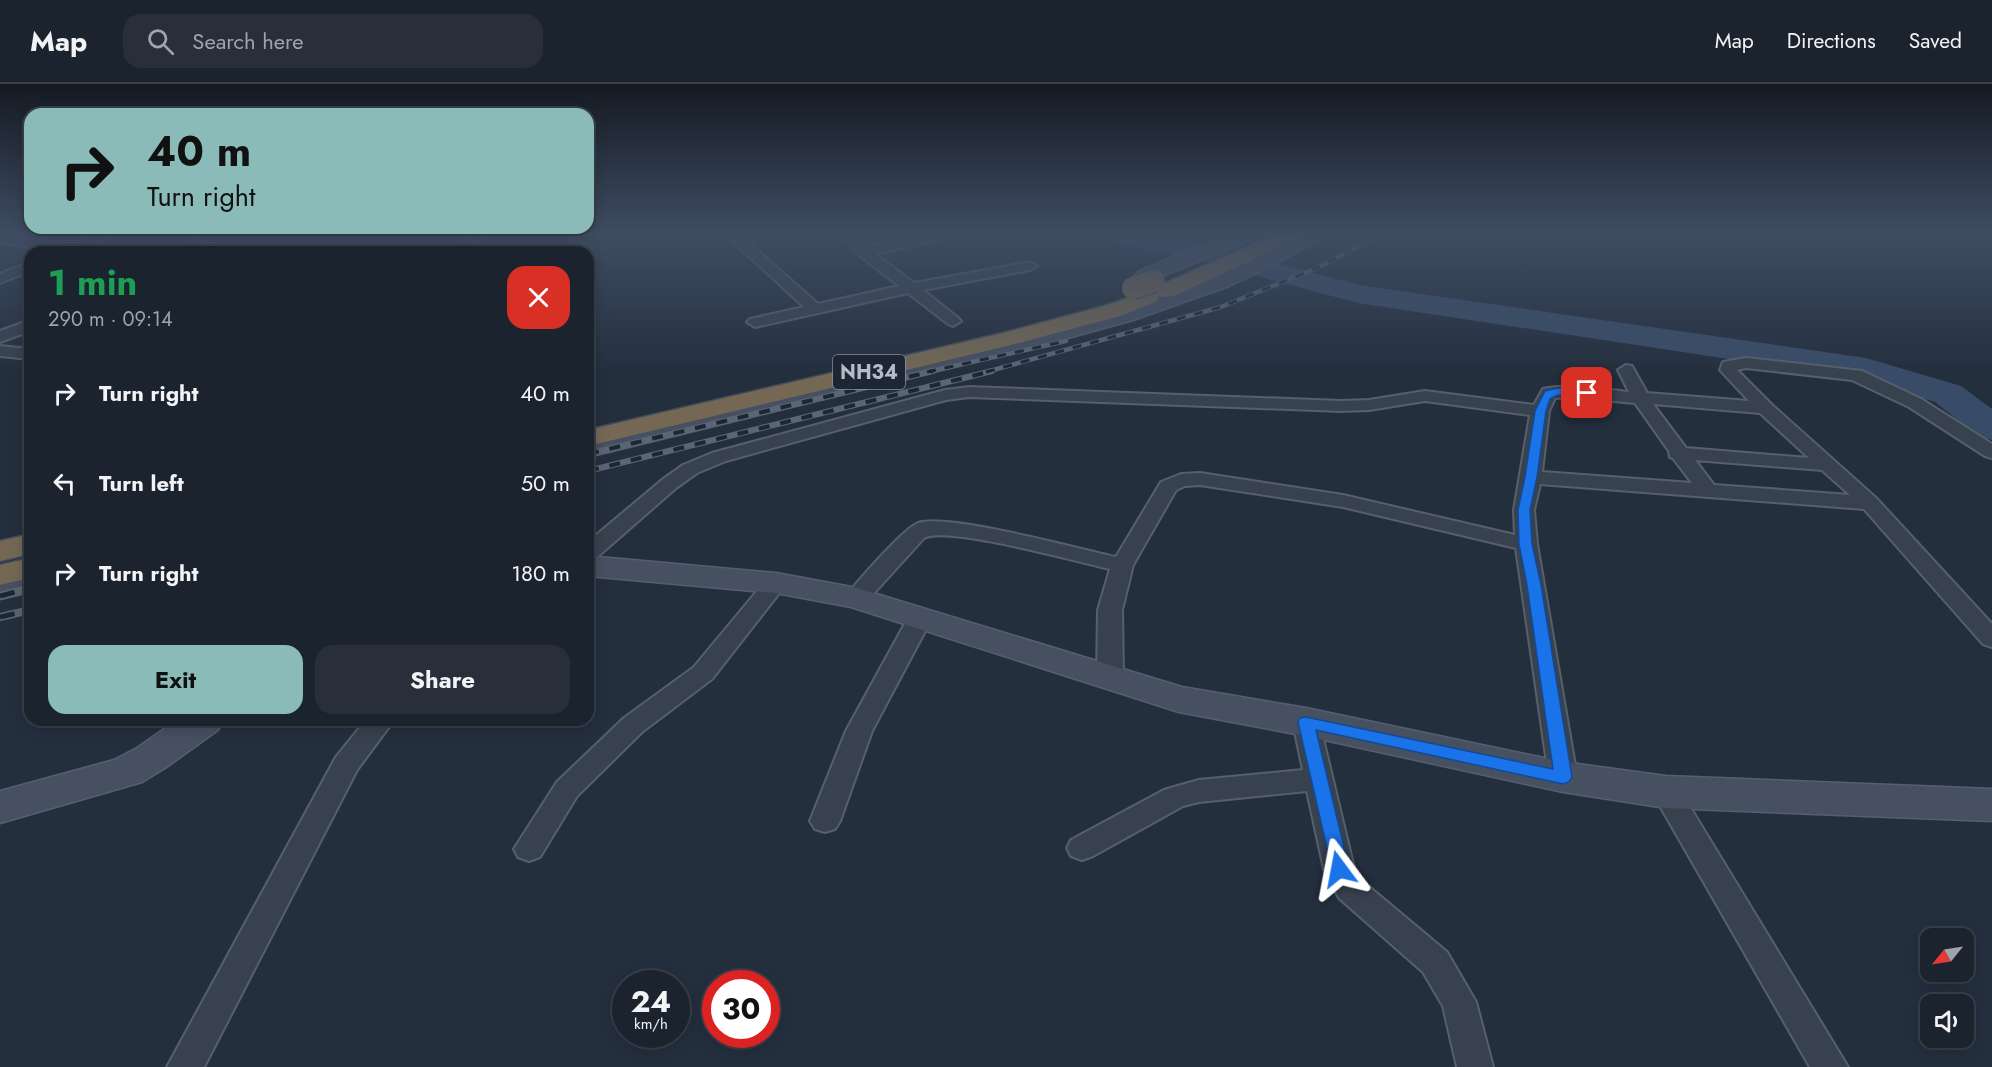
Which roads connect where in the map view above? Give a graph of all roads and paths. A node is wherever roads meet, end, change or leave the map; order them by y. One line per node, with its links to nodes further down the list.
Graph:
1 (783, 281): 8 (street)
2 (902, 281): 6 (street)
3 (950, 281): 6 (street)
4 (1171, 281): 7 (highway, NH34)
5 (1207, 281): 7 (street)
6 (912, 288): 8 (street); 9 (street)
7 (1155, 291): 19 (highway, NH34); 20 (highway, NH34); 21 (street)
8 (815, 309): 10 (street)
9 (953, 321)
10 (755, 322)
11 (24, 327): 12 (street)
12 (0, 337)
13 (0, 351): 14 (street)
14 (24, 353)
15 (1626, 370): 16 (street)
16 (1641, 397): 17 (street); 18 (street); 23 (street)
17 (1765, 408): 22 (street); 24 (street)
18 (1540, 411): 25 (street); 30 (street)
19 (594, 416)
20 (594, 437)
21 (594, 448)
22 (1992, 452)
23 (1677, 453): 24 (street); 26 (street)
24 (1829, 465): 27 (street)
25 (1531, 477): 26 (street); 28 (street)
26 (1707, 490): 27 (street)
27 (1870, 503): 41 (street)
28 (1526, 544): 32 (street); 46 (street)
29 (24, 545): 31 (highway)
30 (594, 548)
31 (0, 550)
32 (1122, 565): 39 (street); 42 (street)
33 (594, 567): 37 (street)
34 (24, 569): 35 (highway)
35 (0, 575)
36 (24, 583): 38 (street)
37 (776, 583): 39 (street); 53 (street)
38 (0, 589)
39 (857, 598): 40 (street)
40 (920, 618): 42 (street); 51 (street)
41 (1992, 639)
42 (1110, 678): 43 (street)
43 (1306, 722): 46 (street); 47 (street)
44 (196, 726): 50 (street)
45 (376, 726): 54 (street)
46 (1563, 777): 48 (street)
47 (1319, 779): 52 (street); 55 (street)
48 (1666, 792): 49 (street); 56 (street)
49 (1992, 805)
50 (0, 807)
51 (825, 821)
52 (1082, 848)
53 (529, 849)
54 (185, 1067)
55 (1475, 1067)
56 (1830, 1067)

